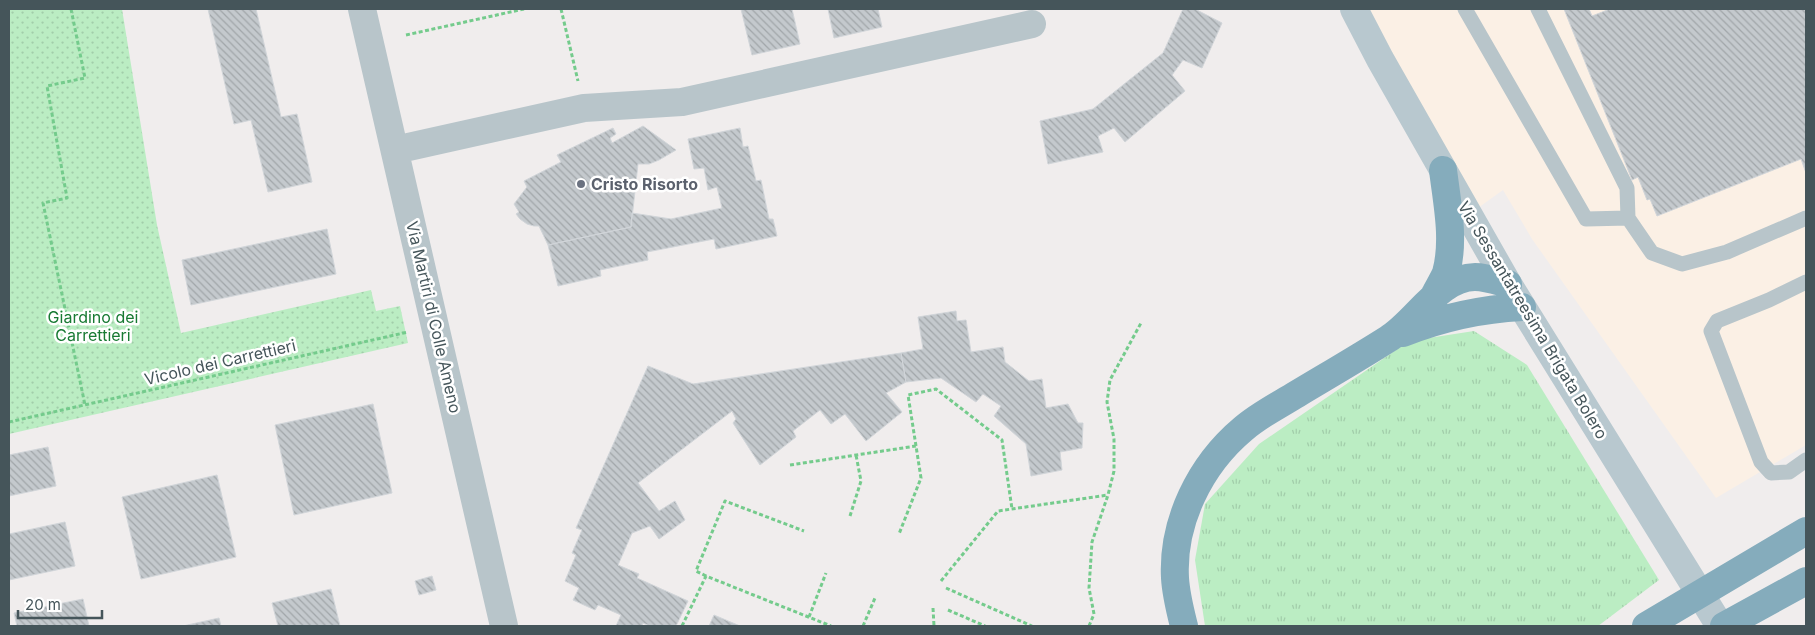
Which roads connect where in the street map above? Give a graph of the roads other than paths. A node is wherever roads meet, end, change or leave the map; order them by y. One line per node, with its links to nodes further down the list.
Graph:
1 (362, 9): 6 (street, Via Martiri di Colle Ameno)
2 (1354, 9): 7 (main road, Via Sessantatreesima Brigata Bolero)
3 (1464, 9): 8 (lane)
4 (1538, 9): 8 (lane)
5 (1032, 24): 6 (street)
6 (395, 150): 18 (street, Via Martiri di Colle Ameno)
7 (1443, 170): 11 (main road, Via Sessantatreesima Brigata Bolero); 12 (highway)
8 (1628, 218): 9 (lane)
9 (1806, 218)
10 (1806, 282): 15 (lane)
11 (1508, 284): 12 (highway); 13 (main road, Via Sessantatreesima Brigata Bolero)
12 (1435, 294): 14 (highway)
13 (1522, 307): 14 (highway); 21 (main road, Via Sessantatreesima Brigata Bolero)
14 (1390, 338): 19 (highway)
15 (1806, 460)
16 (1803, 532): 20 (highway)
17 (1806, 581): 21 (highway)
18 (504, 626)
19 (1184, 626)
20 (1646, 626)
21 (1722, 626)

